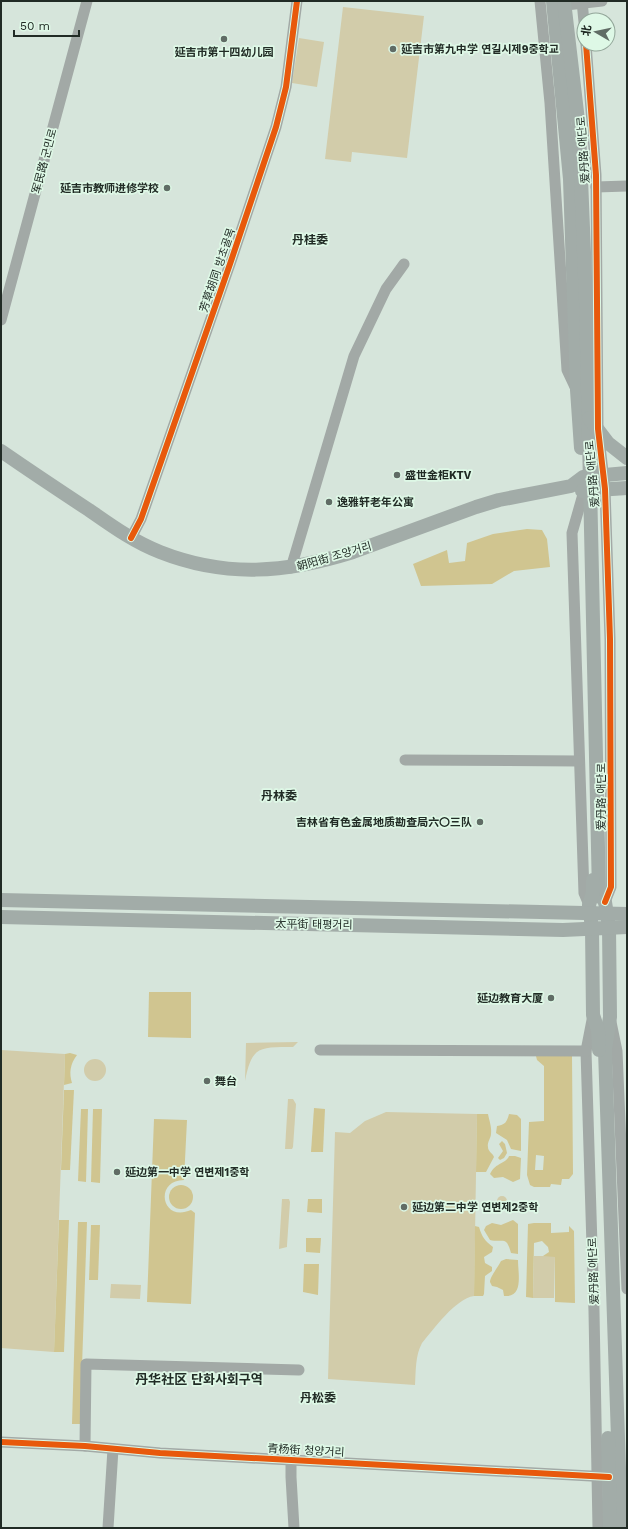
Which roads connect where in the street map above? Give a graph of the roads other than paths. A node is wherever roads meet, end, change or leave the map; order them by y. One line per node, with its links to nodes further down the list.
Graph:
1 (86, 1): 11 (street, 军民路 군민로)
2 (297, 1): 19 (street, 芳草胡同 방초골목)
3 (602, 1): 4 (street)
4 (582, 2): 5 (street); 6 (street)
5 (553, 4): 12 (main road, 爱丹路 애단로); 17 (main road, 爱丹路 애단로)
6 (583, 12)
7 (587, 52): 9 (street, 爱丹路 애단로)
8 (627, 186): 9 (street)
9 (596, 187): 13 (street, 爱丹路 애단로)
10 (404, 264): 20 (street)
11 (1, 320)
12 (589, 418): 13 (main road); 17 (main road, 爱丹路 애단로)
13 (598, 429): 15 (main road); 17 (street, 爱丹路 애단로)
14 (1, 451): 19 (main road, 朝阳街 조양거리)
15 (627, 458)
16 (627, 473): 17 (main road, 朝阳街 조양거리)
17 (589, 484): 18 (main road, 朝阳街 조양거리); 20 (main road, 朝阳街 조양거리); 22 (street, 爱丹路 애단로); 24 (main road, 爱丹路 애단로); 25 (main road, 爱丹路 애단로)
18 (627, 488)
19 (131, 538): 20 (main road, 朝阳街 조양거리)
20 (291, 568)
21 (405, 760): 22 (street)
22 (579, 761): 25 (street, 爱丹路 애단로)
23 (1, 900): 25 (main road, 太平街 태평거리)
24 (606, 908): 25 (main road, 太平街 태평거리); 26 (main road, 太平街 태평거리); 30 (main road, 爱丹路 애단로)
25 (590, 909): 29 (main road, 爱丹路 애단로)
26 (627, 914)
27 (1, 917): 29 (main road, 太平街 태평거리)
28 (627, 927): 30 (main road, 太平街 태평거리)
29 (592, 928): 30 (main road, 太平街 태평거리); 31 (main road, 爱丹路 애단로)
30 (609, 928): 32 (main road, 爱丹路 애단로)
31 (592, 963): 32 (main road); 33 (main road, 爱丹路 애단로)
32 (609, 963): 34 (main road, 爱丹路 애단로)
33 (593, 1015): 36 (street, 爱丹路 애단로); 43 (main road, 爱丹路 애단로)
34 (610, 1018): 37 (street, 爱丹路 애단로); 48 (main road, 爱丹路 애단로)
35 (320, 1050): 36 (street)
36 (586, 1051): 43 (street, 爱丹路 애단로)
37 (627, 1289)
38 (299, 1370): 40 (street)
39 (1, 1442): 40 (street, 青杨街 청양거리)
40 (85, 1446): 41 (street, 青杨街 청양거리)
41 (113, 1449): 42 (street, 青杨街 청양거리); 44 (street)
42 (291, 1459): 43 (street, 青杨街 청양거리); 45 (street)
43 (603, 1477): 46 (street, 爱丹路 애단로); 47 (main road, 爱丹路 애단로)
44 (108, 1528)
45 (294, 1528)
46 (598, 1528)
47 (610, 1528)
48 (621, 1528)

